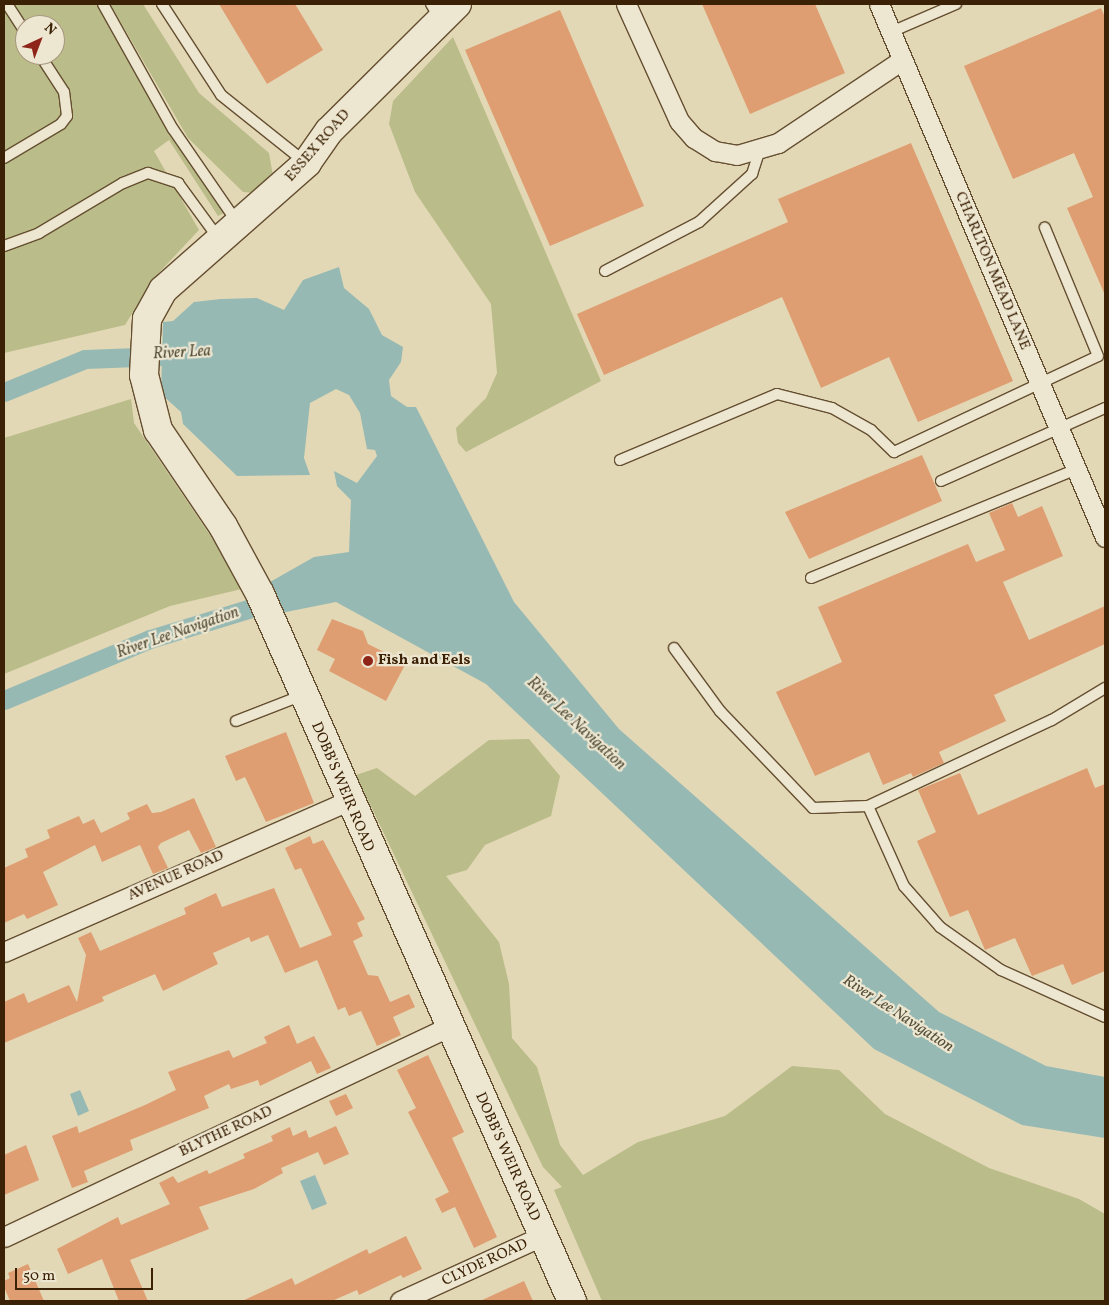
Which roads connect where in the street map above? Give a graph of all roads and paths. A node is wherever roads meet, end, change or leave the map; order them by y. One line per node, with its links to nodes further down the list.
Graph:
1 (7, 4): 8 (lane)
2 (103, 4): 16 (lane)
3 (162, 4): 14 (lane)
4 (626, 4): 12 (street)
5 (879, 4): 9 (street, CHARLTON MEAD LANE)
6 (956, 4): 9 (lane)
7 (443, 9): 14 (street, ESSEX ROAD)
8 (15, 16)
9 (891, 32): 10 (street, CHARLTON MEAD LANE)
10 (902, 60): 12 (street); 20 (street, CHARLTON MEAD LANE)
11 (46, 65): 13 (lane)
12 (759, 152): 18 (lane)
13 (4, 158)
14 (307, 163): 16 (street, ESSEX ROAD)
15 (1045, 228): 20 (lane)
16 (230, 234): 17 (lane); 19 (street, ESSEX ROAD)
17 (4, 246)
18 (605, 271)
19 (172, 280): 30 (street, DOBB'S WEIR ROAD)
20 (1040, 382): 22 (street, CHARLTON MEAD LANE); 23 (lane)
21 (1105, 408): 22 (lane)
22 (1060, 429): 24 (street, CHARLTON MEAD LANE); 25 (lane)
23 (620, 460)
24 (1077, 469): 26 (street, CHARLTON MEAD LANE); 27 (lane)
25 (941, 481)
26 (1103, 526)
27 (811, 578)
28 (674, 648): 33 (lane)
29 (1105, 688): 33 (lane)
30 (303, 695): 31 (lane); 32 (street, DOBB'S WEIR ROAD)
31 (236, 720)
32 (348, 801): 34 (street, AVENUE ROAD); 36 (street, DOBB'S WEIR ROAD)
33 (868, 806): 35 (lane)
34 (4, 952)
35 (1105, 1017)
36 (448, 1027): 37 (street, DOBB'S WEIR ROAD); 38 (street, BLYTHE ROAD)
37 (542, 1236): 39 (street, CLYDE ROAD); 40 (street, DOBB'S WEIR ROAD)
38 (4, 1237)
39 (400, 1301)
40 (572, 1301)

